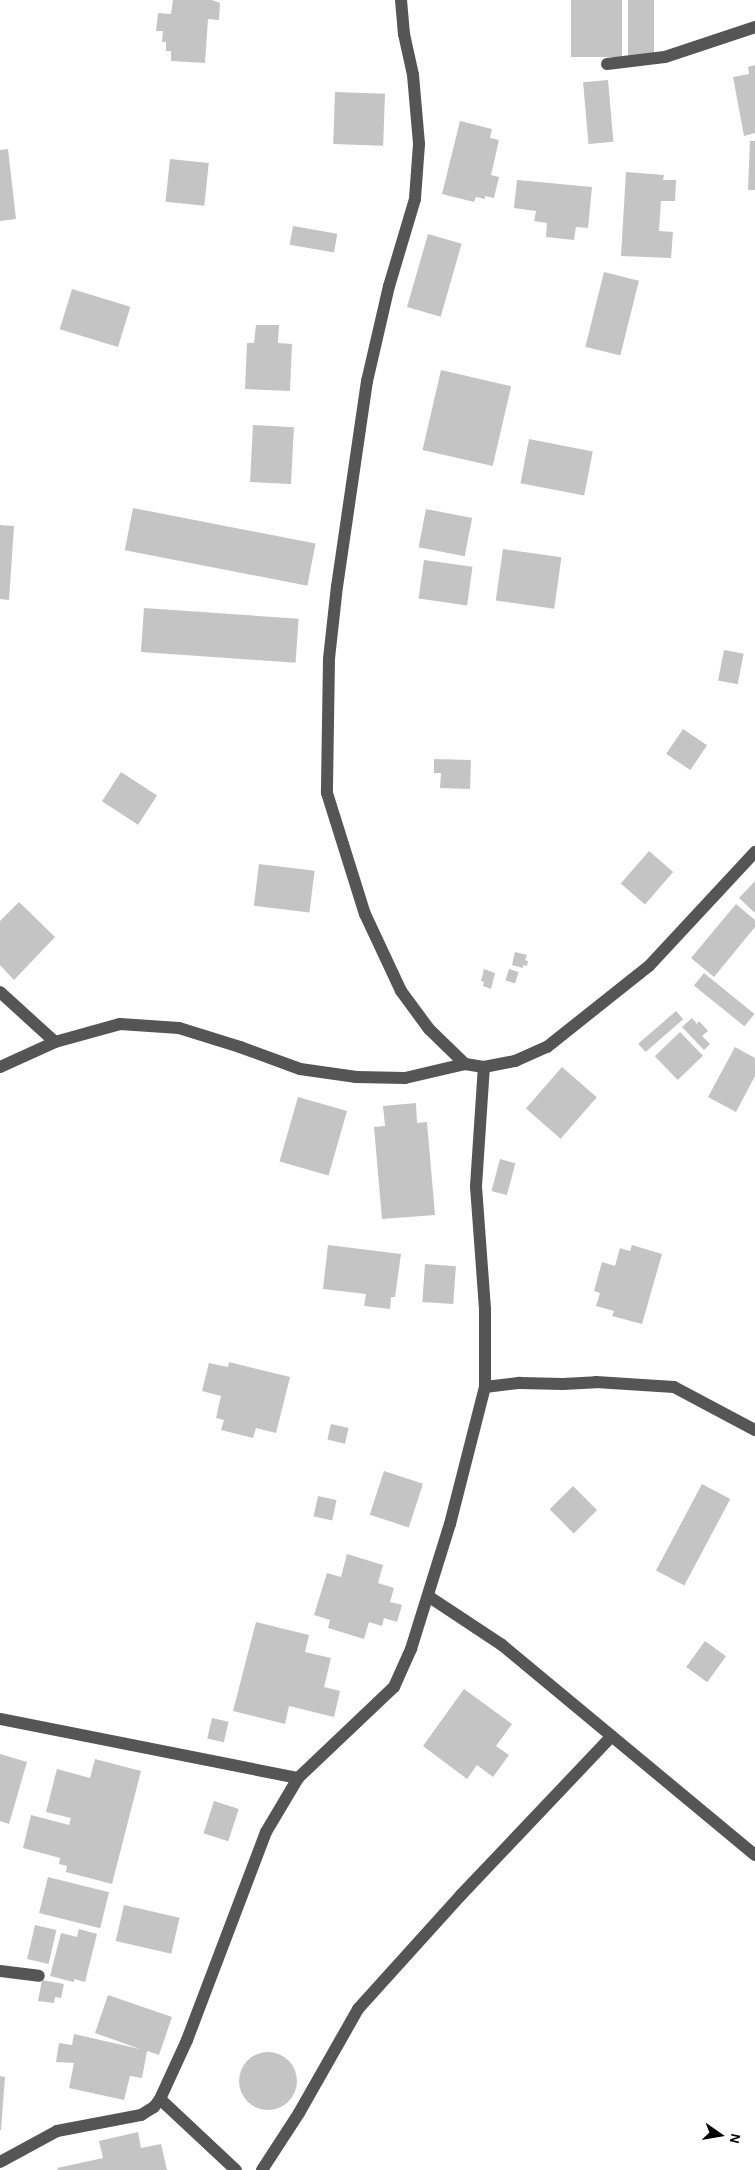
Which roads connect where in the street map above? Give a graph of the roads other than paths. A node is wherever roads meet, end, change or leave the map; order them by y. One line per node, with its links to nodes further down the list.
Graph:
1 (401, 0): 7 (street)
2 (755, 27): 3 (street)
3 (607, 64)
4 (755, 852): 9 (street)
5 (0, 992): 6 (street)
6 (55, 1042): 7 (street); 8 (street)
7 (465, 1064): 9 (street)
8 (0, 1067)
9 (484, 1067): 10 (street)
10 (485, 1387): 11 (street); 12 (street)
11 (755, 1430)
12 (428, 1596): 14 (street); 15 (street)
13 (0, 1719): 15 (street)
14 (612, 1736): 16 (street); 22 (street)
15 (298, 1778): 19 (street)
16 (755, 1855)
17 (0, 1971): 18 (street)
18 (39, 1976)
19 (160, 2099): 20 (street); 21 (street)
20 (0, 2162)
21 (236, 2170)
22 (262, 2170)

